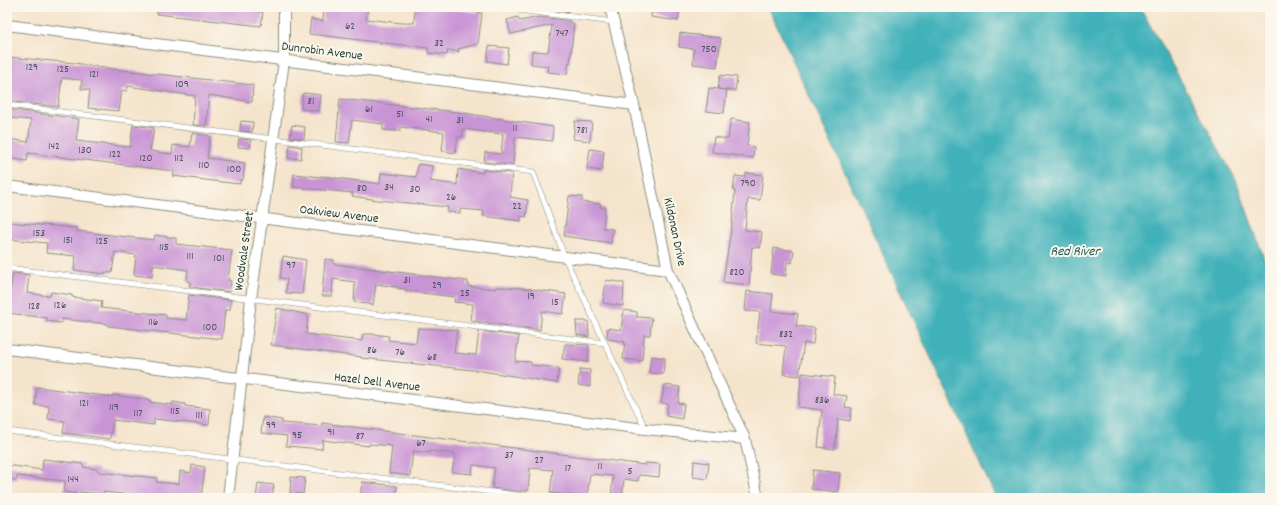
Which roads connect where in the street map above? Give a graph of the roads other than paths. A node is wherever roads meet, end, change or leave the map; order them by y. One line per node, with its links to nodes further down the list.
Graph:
1 (284, 7): 6 (street, Woodvale Street)
2 (493, 7): 4 (lane)
3 (610, 7): 4 (street, Kildonan Drive)
4 (614, 22): 8 (street, Kildonan Drive)
5 (7, 25): 6 (street, Dunrobin Avenue)
6 (284, 60): 8 (street, Dunrobin Avenue); 9 (street, Woodvale Street)
7 (7, 105): 9 (lane)
8 (634, 105): 14 (street, Kildonan Drive)
9 (273, 139): 11 (street, Woodvale Street); 12 (lane)
10 (7, 186): 11 (street, Oakview Avenue)
11 (263, 219): 12 (street, Oakview Avenue); 15 (street, Woodvale Street)
12 (565, 258): 14 (street, Oakview Avenue); 16 (lane)
13 (7, 268): 15 (lane)
14 (668, 270): 21 (street, Kildonan Drive)
15 (251, 299): 16 (lane); 18 (street, Woodvale Street)
16 (605, 343): 19 (lane)
17 (7, 349): 18 (street, Hazel Dell Avenue)
18 (242, 378): 19 (street, Hazel Dell Avenue); 22 (street, Woodvale Street)
19 (645, 429): 21 (street, Hazel Dell Avenue)
20 (7, 431): 22 (lane)
21 (744, 439): 25 (street, Kildonan Drive)
22 (233, 460): 23 (street, Woodvale Street); 24 (lane)
23 (228, 498)
24 (540, 498)
25 (758, 498)

